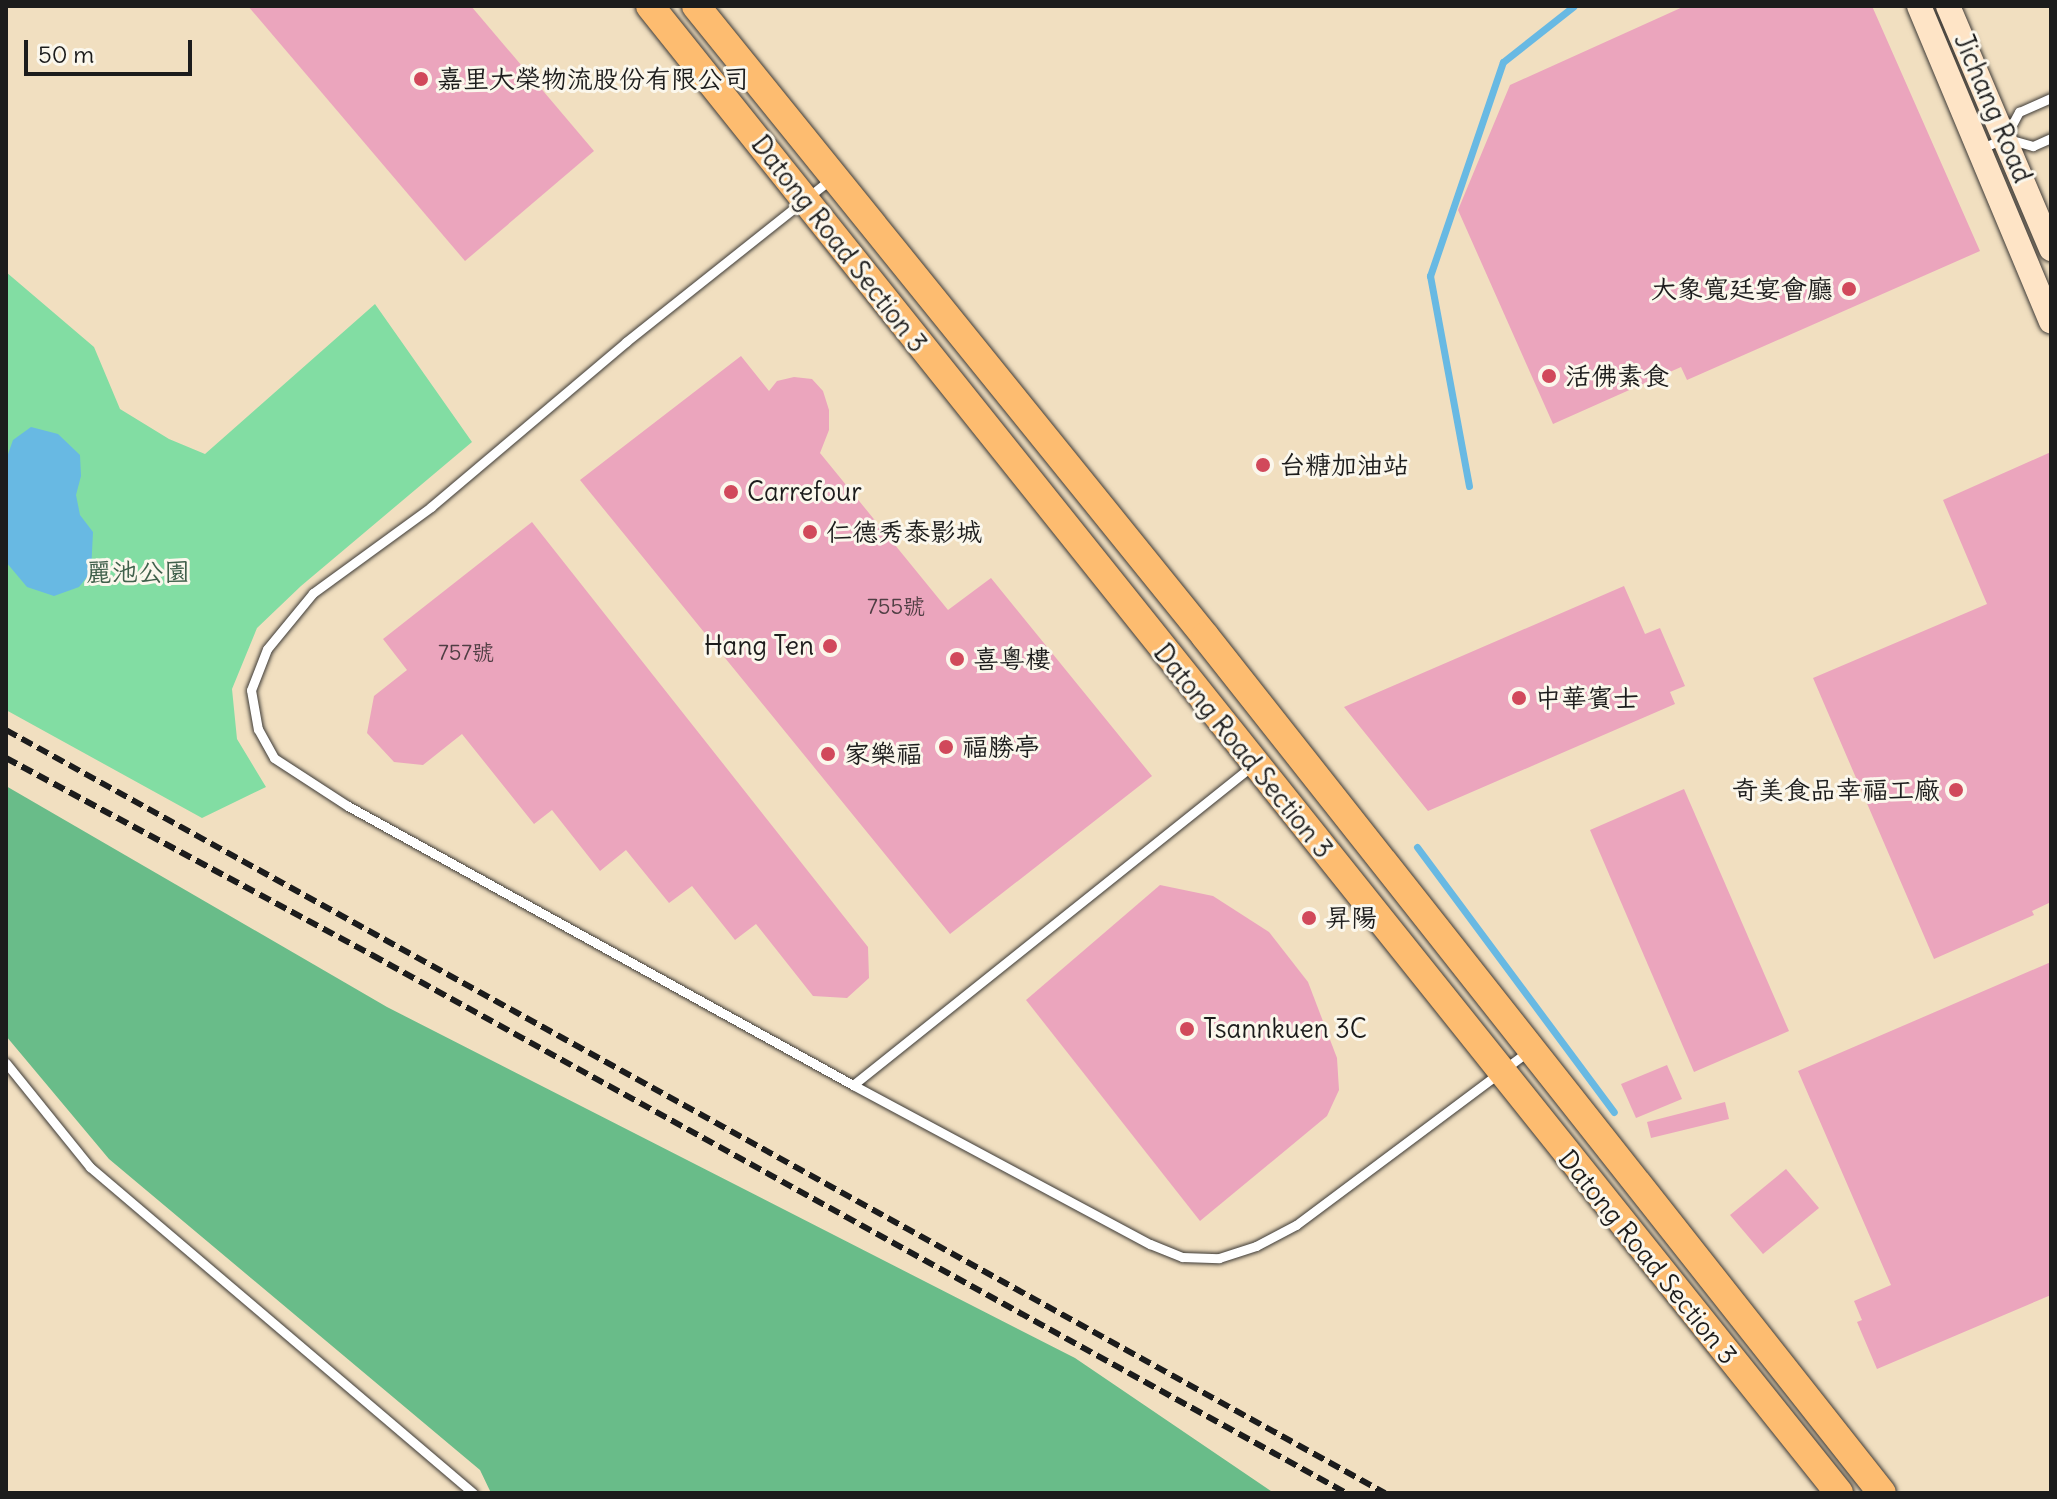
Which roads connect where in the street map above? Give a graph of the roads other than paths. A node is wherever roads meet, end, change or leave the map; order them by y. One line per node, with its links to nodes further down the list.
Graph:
1 (650, 6): 10 (main road, Datong Road Section 3)
2 (696, 6): 9 (main road, Datong Road Section 3)
3 (1919, 6): 8 (street, Jichang Road)
4 (1948, 6): 6 (street, Jichang Road)
5 (2051, 98): 6 (lane)
6 (2005, 138): 7 (lane); 8 (lane); 11 (street, Jichang Road)
7 (2051, 138)
8 (1980, 149): 12 (street, Jichang Road)
9 (835, 176): 10 (lane); 14 (main road, Datong Road Section 3)
10 (804, 200): 13 (main road, Datong Road Section 3); 17 (lane)
11 (2051, 249)
12 (2051, 321)
13 (1253, 765): 16 (main road, Datong Road Section 3); 17 (lane)
14 (1531, 1049): 16 (lane); 20 (main road, Datong Road Section 3)
15 (6, 1063): 18 (lane)
16 (1500, 1073): 17 (lane); 19 (main road, Datong Road Section 3)
17 (853, 1085)
18 (473, 1493)
19 (1839, 1493)
20 (1882, 1493)

